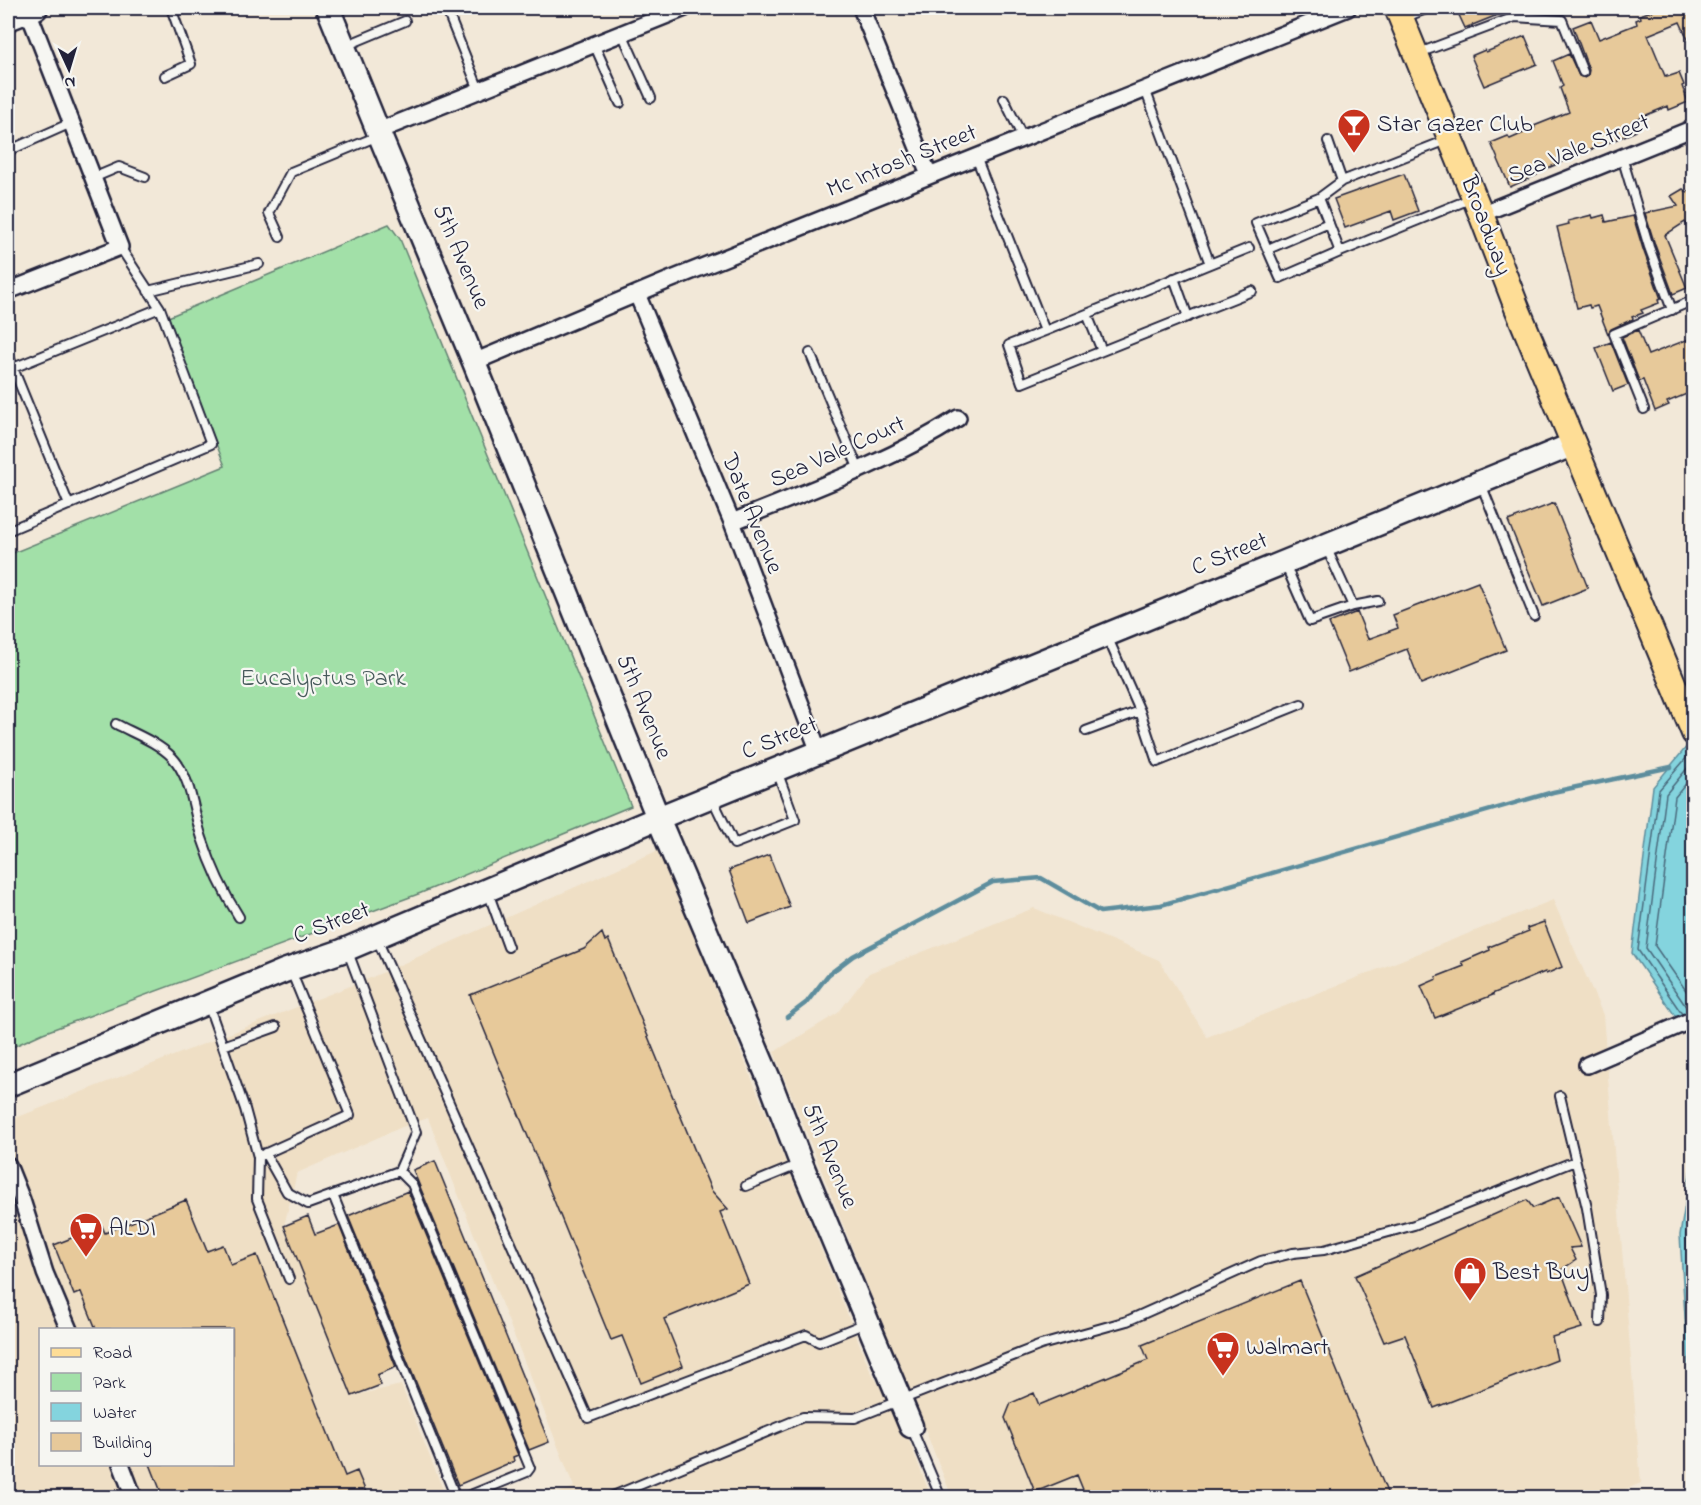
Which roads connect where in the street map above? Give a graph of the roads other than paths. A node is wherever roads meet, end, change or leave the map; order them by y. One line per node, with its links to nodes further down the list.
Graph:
1 (171, 8): 17 (lane)
2 (329, 8): 14 (main road, 5th Avenue)
3 (686, 8): 12 (street)
4 (861, 8): 32 (street)
5 (1348, 8): 7 (street, Mc Intosh Street)
6 (1429, 8): 9 (lane)
7 (1327, 11): 18 (street, Mc Intosh Street)
8 (24, 12): 23 (street)
9 (1399, 13): 15 (main road, Broadway)
10 (450, 18): 19 (lane)
11 (405, 21): 14 (lane)
12 (622, 33): 13 (street); 20 (lane)
13 (594, 44): 19 (street); 22 (lane)
14 (344, 46): 25 (main road, 5th Avenue)
15 (1416, 54): 16 (lane); 27 (main road, Broadway)
16 (1583, 72)
17 (165, 76)
18 (1145, 89): 26 (street, Mc Intosh Street); 45 (lane)
19 (480, 90): 25 (street)
20 (651, 98)
21 (1004, 99): 26 (lane)
22 (620, 103)
23 (71, 123): 29 (lane); 34 (street)
24 (1694, 128): 31 (street, Sea Vale Street)
25 (379, 133): 39 (lane); 60 (main road, 5th Avenue)
26 (1023, 138): 30 (street, Mc Intosh Street)
27 (1450, 139): 35 (lane); 37 (main road, Broadway)
28 (1328, 141): 35 (lane)
29 (8, 151)
30 (976, 157): 32 (street, Mc Intosh Street); 56 (lane)
31 (1622, 157): 37 (street, Sea Vale Street); 53 (lane)
32 (929, 175): 50 (street, Mc Intosh Street)
33 (145, 177): 34 (lane)
34 (93, 178): 40 (street)
35 (1342, 181): 36 (lane)
36 (1319, 198): 38 (lane); 42 (lane)
37 (1478, 206): 43 (lane); 64 (main road, Broadway)
38 (1329, 223): 42 (lane); 43 (lane)
39 (280, 237)
40 (120, 247): 47 (street); 48 (lane)
41 (1249, 248): 45 (lane)
42 (1268, 249): 43 (lane)
43 (1340, 252)
44 (259, 264): 48 (lane)
45 (1210, 264): 46 (lane)
46 (1174, 278): 54 (lane); 55 (lane)
47 (8, 291)
48 (148, 291): 52 (lane)
49 (1252, 291): 55 (lane)
50 (637, 294): 60 (street, Mc Intosh Street); 68 (street, Date Avenue)
51 (1694, 300): 53 (lane)
52 (160, 309): 61 (lane); 67 (lane)
53 (1672, 310): 62 (lane)
54 (1087, 314): 56 (lane); 57 (lane)
55 (1188, 317): 57 (lane)
56 (1045, 331): 57 (lane)
57 (1102, 351)
58 (8, 353): 61 (lane)
59 (810, 353): 65 (lane)
60 (474, 362): 84 (main road, 5th Avenue)
61 (14, 368): 67 (lane)
62 (1644, 410)
63 (958, 418): 65 (street, Sea Vale Court)
64 (1574, 444): 66 (main road, C Street); 80 (main road, Broadway)
65 (859, 470): 68 (street, Sea Vale Court)
66 (1480, 482): 70 (main road, C Street); 74 (lane)
67 (69, 505): 69 (lane)
68 (732, 522): 81 (street, Date Avenue)
69 (12, 529)
70 (1326, 545): 71 (main road, C Street); 73 (lane)
71 (1284, 562): 73 (lane); 75 (main road, C Street)
72 (1378, 601): 73 (lane)
73 (1353, 606)
74 (1534, 616)
75 (1106, 635): 77 (lane); 81 (main road, C Street)
76 (1301, 705): 77 (lane)
77 (1140, 711): 79 (lane)
78 (116, 724): 86 (lane)
79 (1086, 731)
80 (1694, 732)
81 (819, 752): 82 (main road, C Street)
82 (776, 770): 83 (main road, C Street); 83 (lane)
83 (711, 796): 84 (main road, C Street)
84 (658, 818): 85 (main road, C Street); 100 (main road, 5th Avenue)
85 (487, 890): 87 (main road, C Street); 88 (lane)
86 (239, 917)
87 (376, 936): 89 (main road, C Street); 106 (lane)
88 (508, 947)
89 (347, 949): 90 (main road, C Street); 102 (lane)
90 (291, 969): 91 (main road, C Street); 98 (lane)
91 (207, 1003): 94 (lane); 96 (main road, C Street)
92 (1694, 1019): 95 (street)
93 (276, 1027): 94 (lane)
94 (223, 1046): 98 (lane)
95 (1587, 1065)
96 (8, 1085)
97 (1560, 1096): 99 (lane)
98 (261, 1155): 104 (lane); 105 (lane)
99 (1575, 1161): 107 (lane); 109 (lane)
100 (801, 1163): 103 (lane); 106 (main road, 5th Avenue)
101 (8, 1165): 108 (street)
102 (399, 1171): 104 (lane); 114 (lane)
103 (746, 1186)
104 (333, 1195): 113 (lane)
105 (289, 1279)
106 (868, 1322): 109 (main road, 5th Avenue)
107 (1600, 1322)
108 (69, 1328)
109 (900, 1400): 110 (main road, 5th Avenue); 115 (lane)
110 (911, 1426): 116 (lane)
111 (122, 1466): 112 (street)
112 (134, 1497)
113 (456, 1497)
114 (463, 1497)
115 (608, 1497)
116 (941, 1497)

